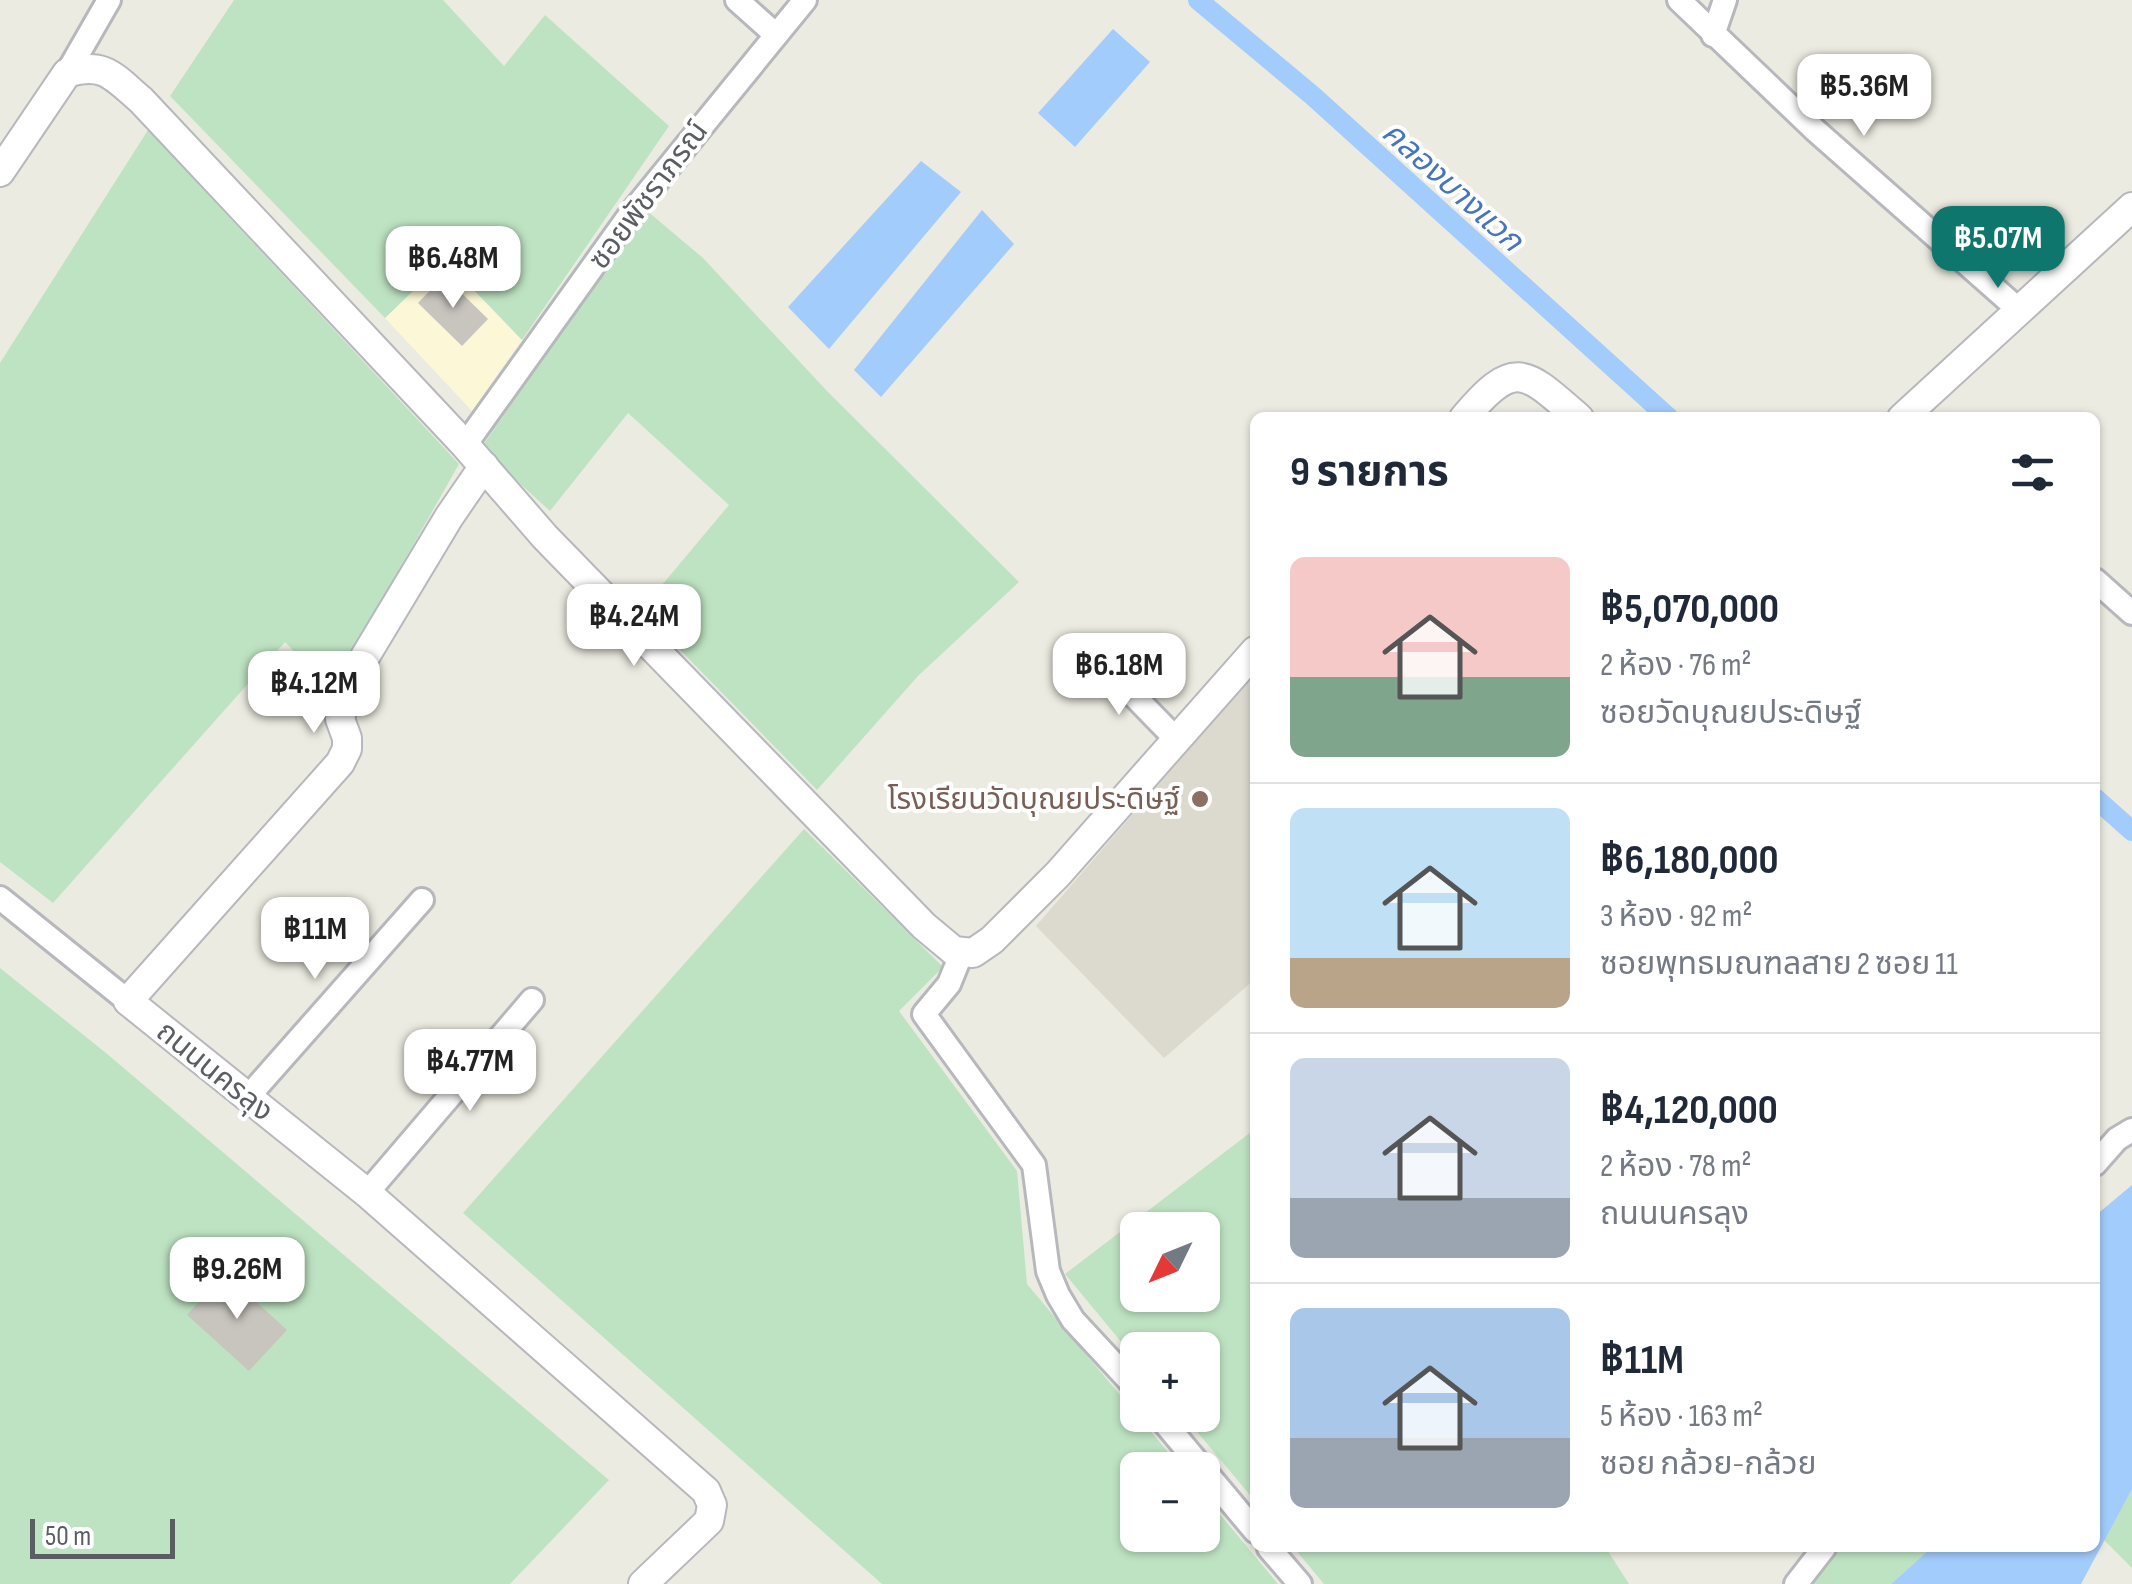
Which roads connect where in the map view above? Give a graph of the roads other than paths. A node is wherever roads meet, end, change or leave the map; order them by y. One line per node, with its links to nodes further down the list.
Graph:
1 (109, 0): 8 (street)
2 (737, 0): 6 (street)
3 (804, 0): 6 (street, ซอยพัชราภรณ์)
4 (1678, 0): 7 (street)
5 (1724, 0): 7 (street)
6 (776, 35): 15 (street, ซอยพัชราภรณ์)
7 (1714, 35): 11 (street)
8 (66, 73): 9 (street); 15 (street)
9 (0, 172)
10 (2132, 207): 11 (street)
11 (2020, 310): 14 (street)
12 (1469, 412): 13 (street)
13 (1572, 412)
14 (1910, 412)
15 (474, 456): 23 (street); 24 (street, ถนนนครลุง)
16 (2100, 584): 17 (street)
17 (2132, 613)
18 (1250, 658): 20 (street)
19 (1100, 660): 20 (street)
20 (1176, 739): 23 (street)
21 (0, 898): 24 (street)
22 (422, 900): 26 (street)
23 (962, 952): 30 (street)
24 (128, 1000): 26 (street, ถนนนครลุง)
25 (532, 1000): 29 (street)
26 (247, 1098): 29 (street, ถนนนครลุง)
27 (2132, 1130): 28 (street)
28 (2100, 1158)
29 (366, 1194): 35 (street, ถนนนครลุง)
30 (1120, 1371)
31 (1172, 1432): 32 (street)
32 (1250, 1524)
33 (1272, 1552): 36 (street)
34 (1821, 1552): 37 (street)
35 (658, 1579)
36 (1300, 1584)
37 (1796, 1584)

